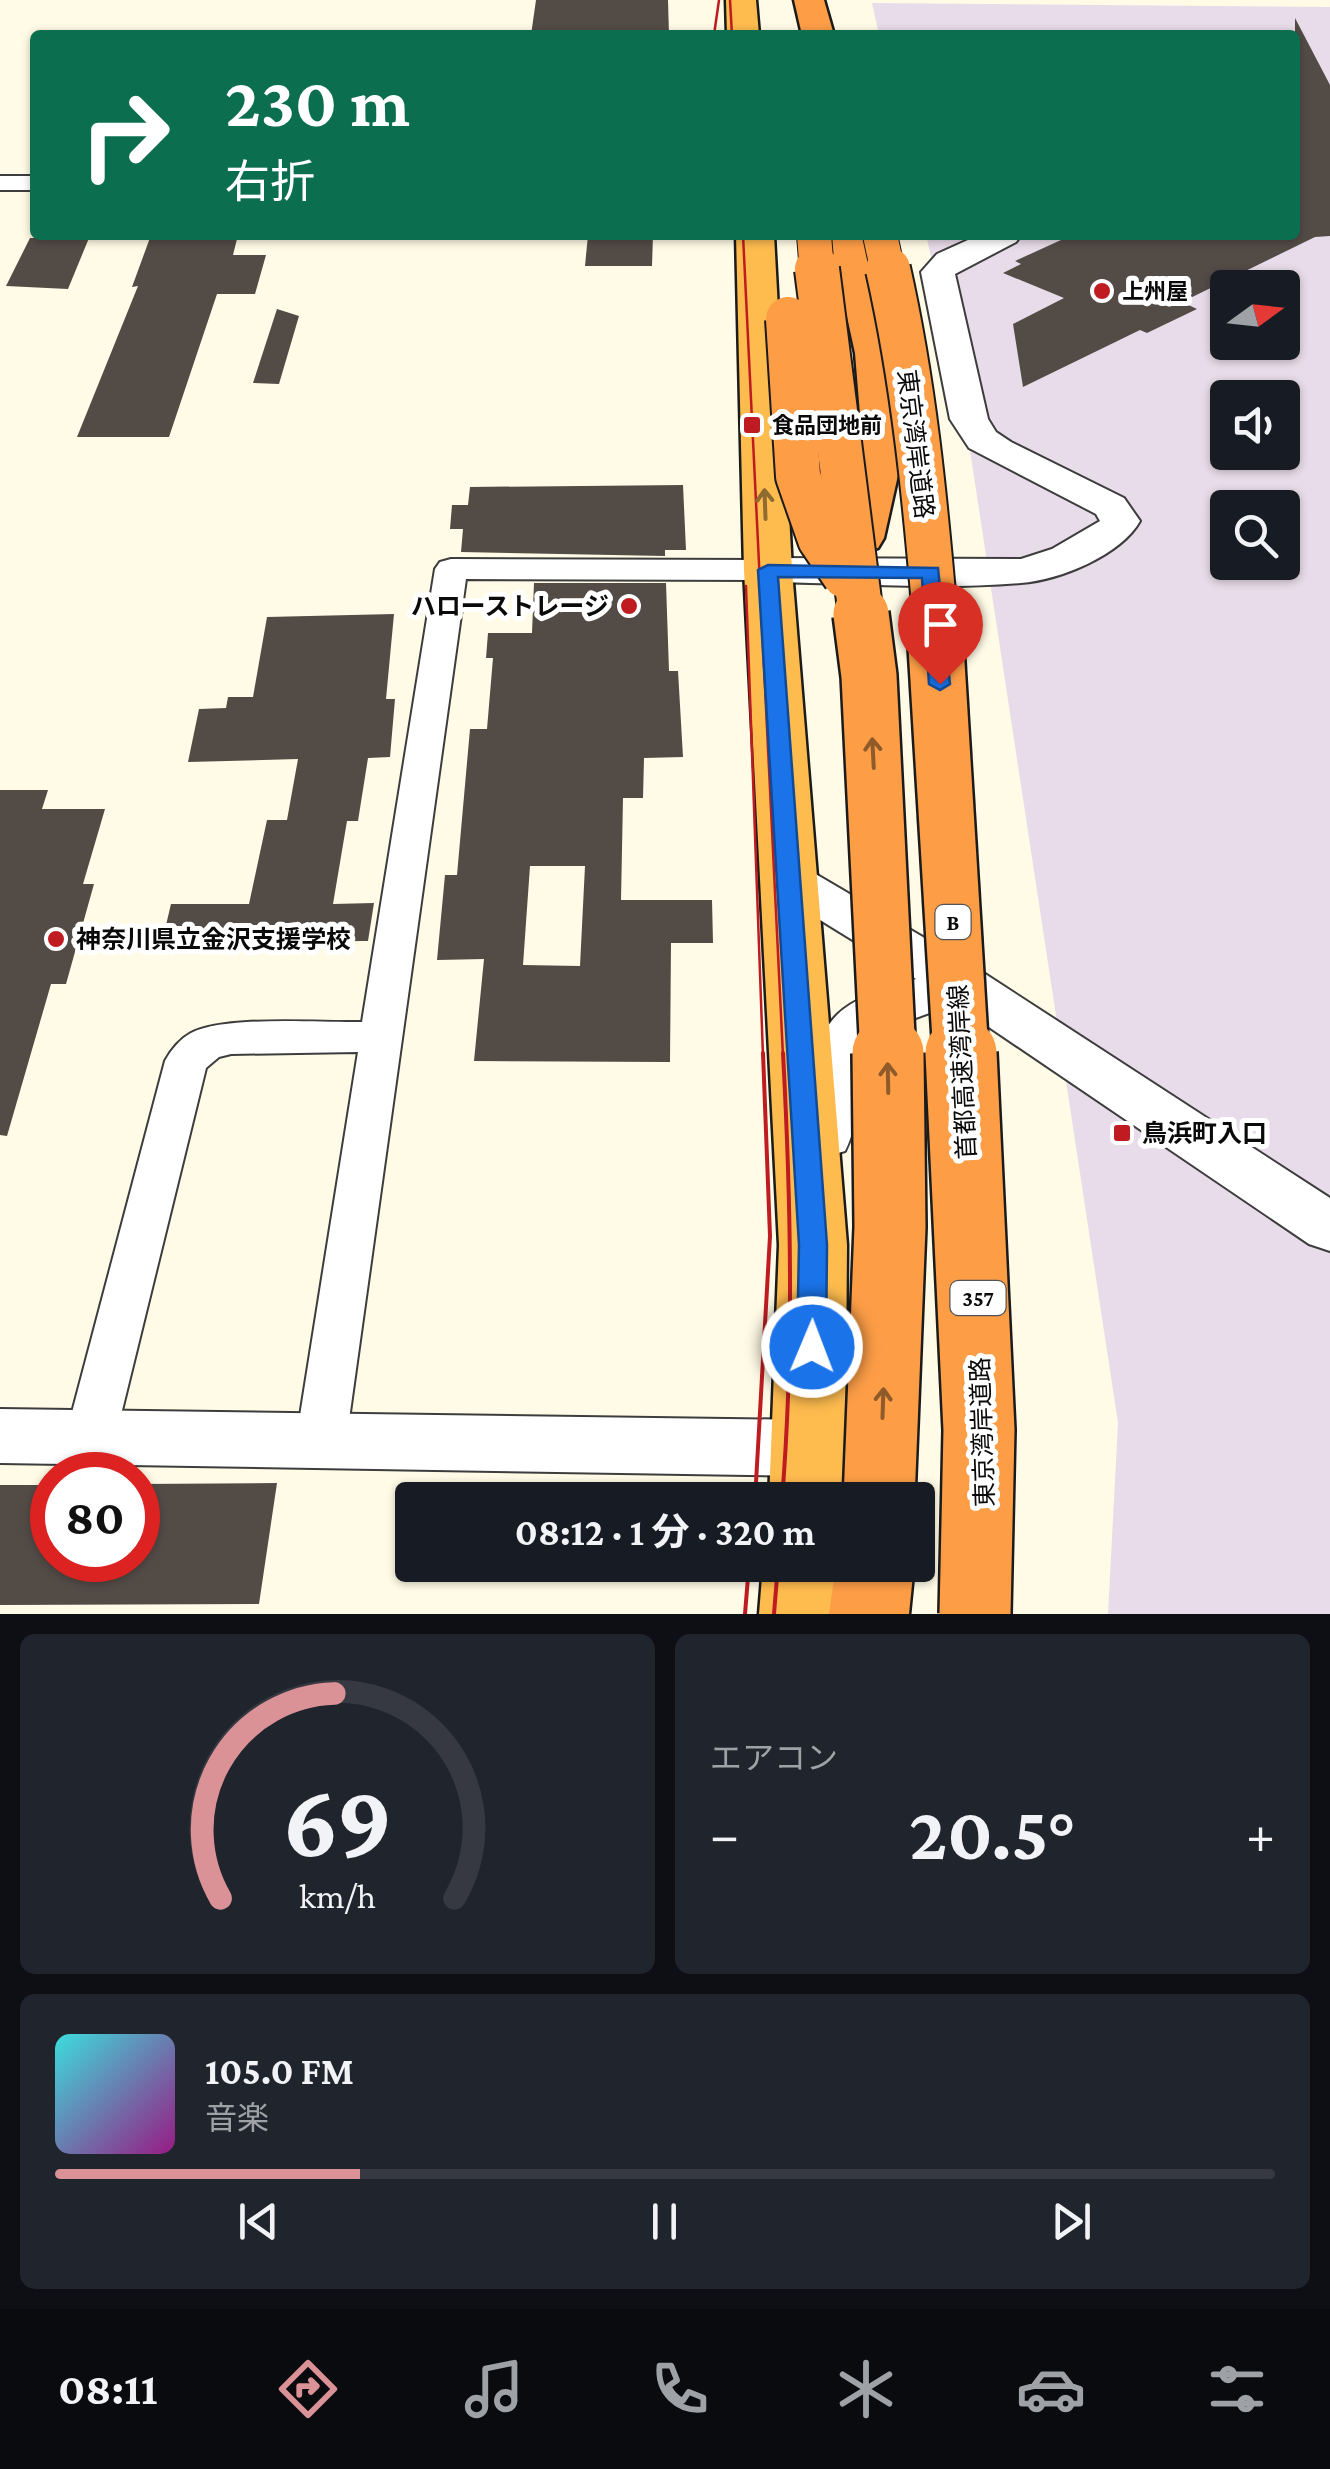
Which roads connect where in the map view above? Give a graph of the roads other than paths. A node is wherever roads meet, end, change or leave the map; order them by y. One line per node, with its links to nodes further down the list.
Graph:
1 (741, 0): 3 (highway)
2 (811, 0): 4 (highway)
3 (743, 30)
4 (820, 30)
5 (0, 183): 6 (street)
6 (30, 183)
7 (755, 240): 18 (highway, one-way to 7)
8 (785, 240): 20 (highway, bridge)
9 (803, 240): 20 (highway)
10 (814, 240): 20 (highway, bridge)
11 (825, 240): 20 (highway)
12 (835, 240): 17 (highway)
13 (849, 240): 17 (highway)
14 (881, 240): 19 (highway, 東京湾岸道路 / 357)
15 (881, 240): 35 (highway, 首都高速湾岸線 / B, bridge)
16 (994, 240): 19 (street)
17 (878, 467): 20 (highway)
18 (768, 570): 19 (street); 21 (highway); 23 (street)
19 (932, 572): 22 (highway, 東京湾岸道路 / 357)
20 (859, 598): 30 (highway, one-way to 20, bridge)
21 (790, 880): 22 (street); 25 (highway)
22 (961, 983): 24 (street); 25 (street); 36 (highway, 東京湾岸道路 / 357)
23 (382, 1036): 27 (street); 28 (street)
24 (1330, 1228)
25 (813, 1245): 29 (highway)
26 (0, 1436): 27 (street)
27 (90, 1439): 28 (street)
28 (322, 1441): 29 (street)
29 (808, 1474)
30 (879, 1482)
31 (801, 1582): 33 (highway)
32 (873, 1582): 34 (highway)
33 (799, 1614)
34 (869, 1614)
35 (975, 1614)
36 (985, 1614)

